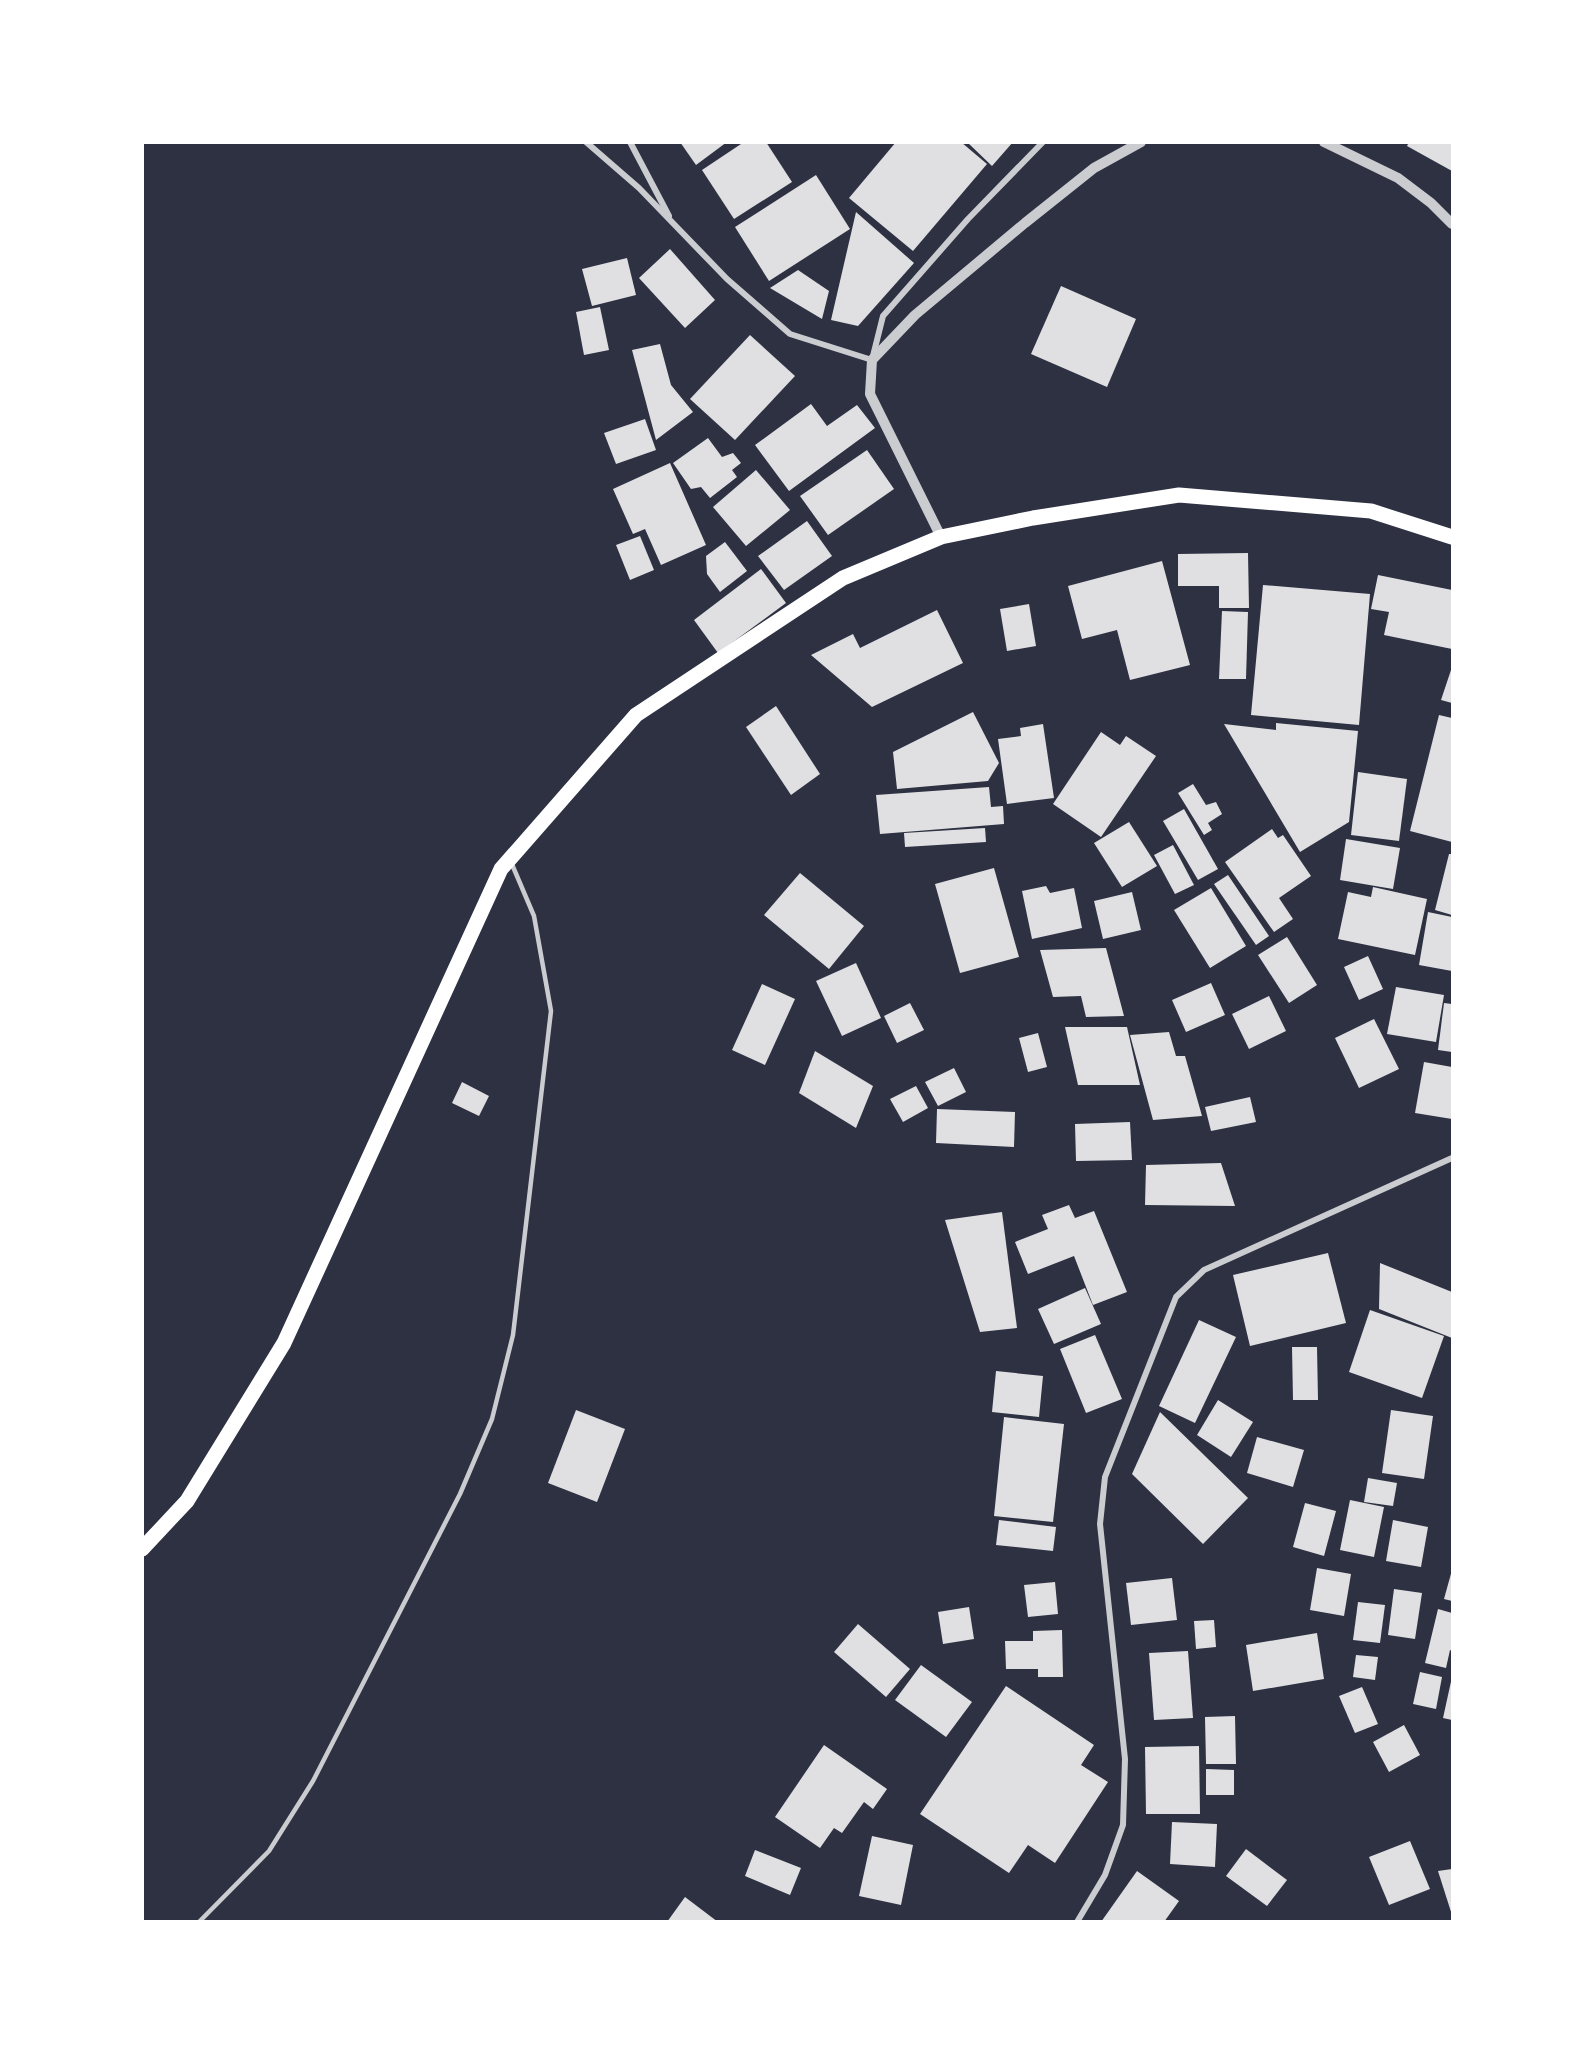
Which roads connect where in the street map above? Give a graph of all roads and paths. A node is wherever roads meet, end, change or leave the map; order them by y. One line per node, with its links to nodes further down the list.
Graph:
1 (586, 142): 6 (street)
2 (630, 142): 6 (street)
3 (1043, 142): 8 (street)
4 (1140, 142): 8 (street)
5 (1324, 142): 7 (street)
6 (674, 224): 8 (street)
7 (1452, 224)
8 (872, 360): 9 (street)
9 (941, 537): 10 (main road); 11 (main road)
10 (1452, 537)
11 (510, 860): 13 (main road); 14 (lane)
12 (1452, 1158): 15 (street)
13 (142, 1549)
14 (200, 1922)
15 (1077, 1922)

